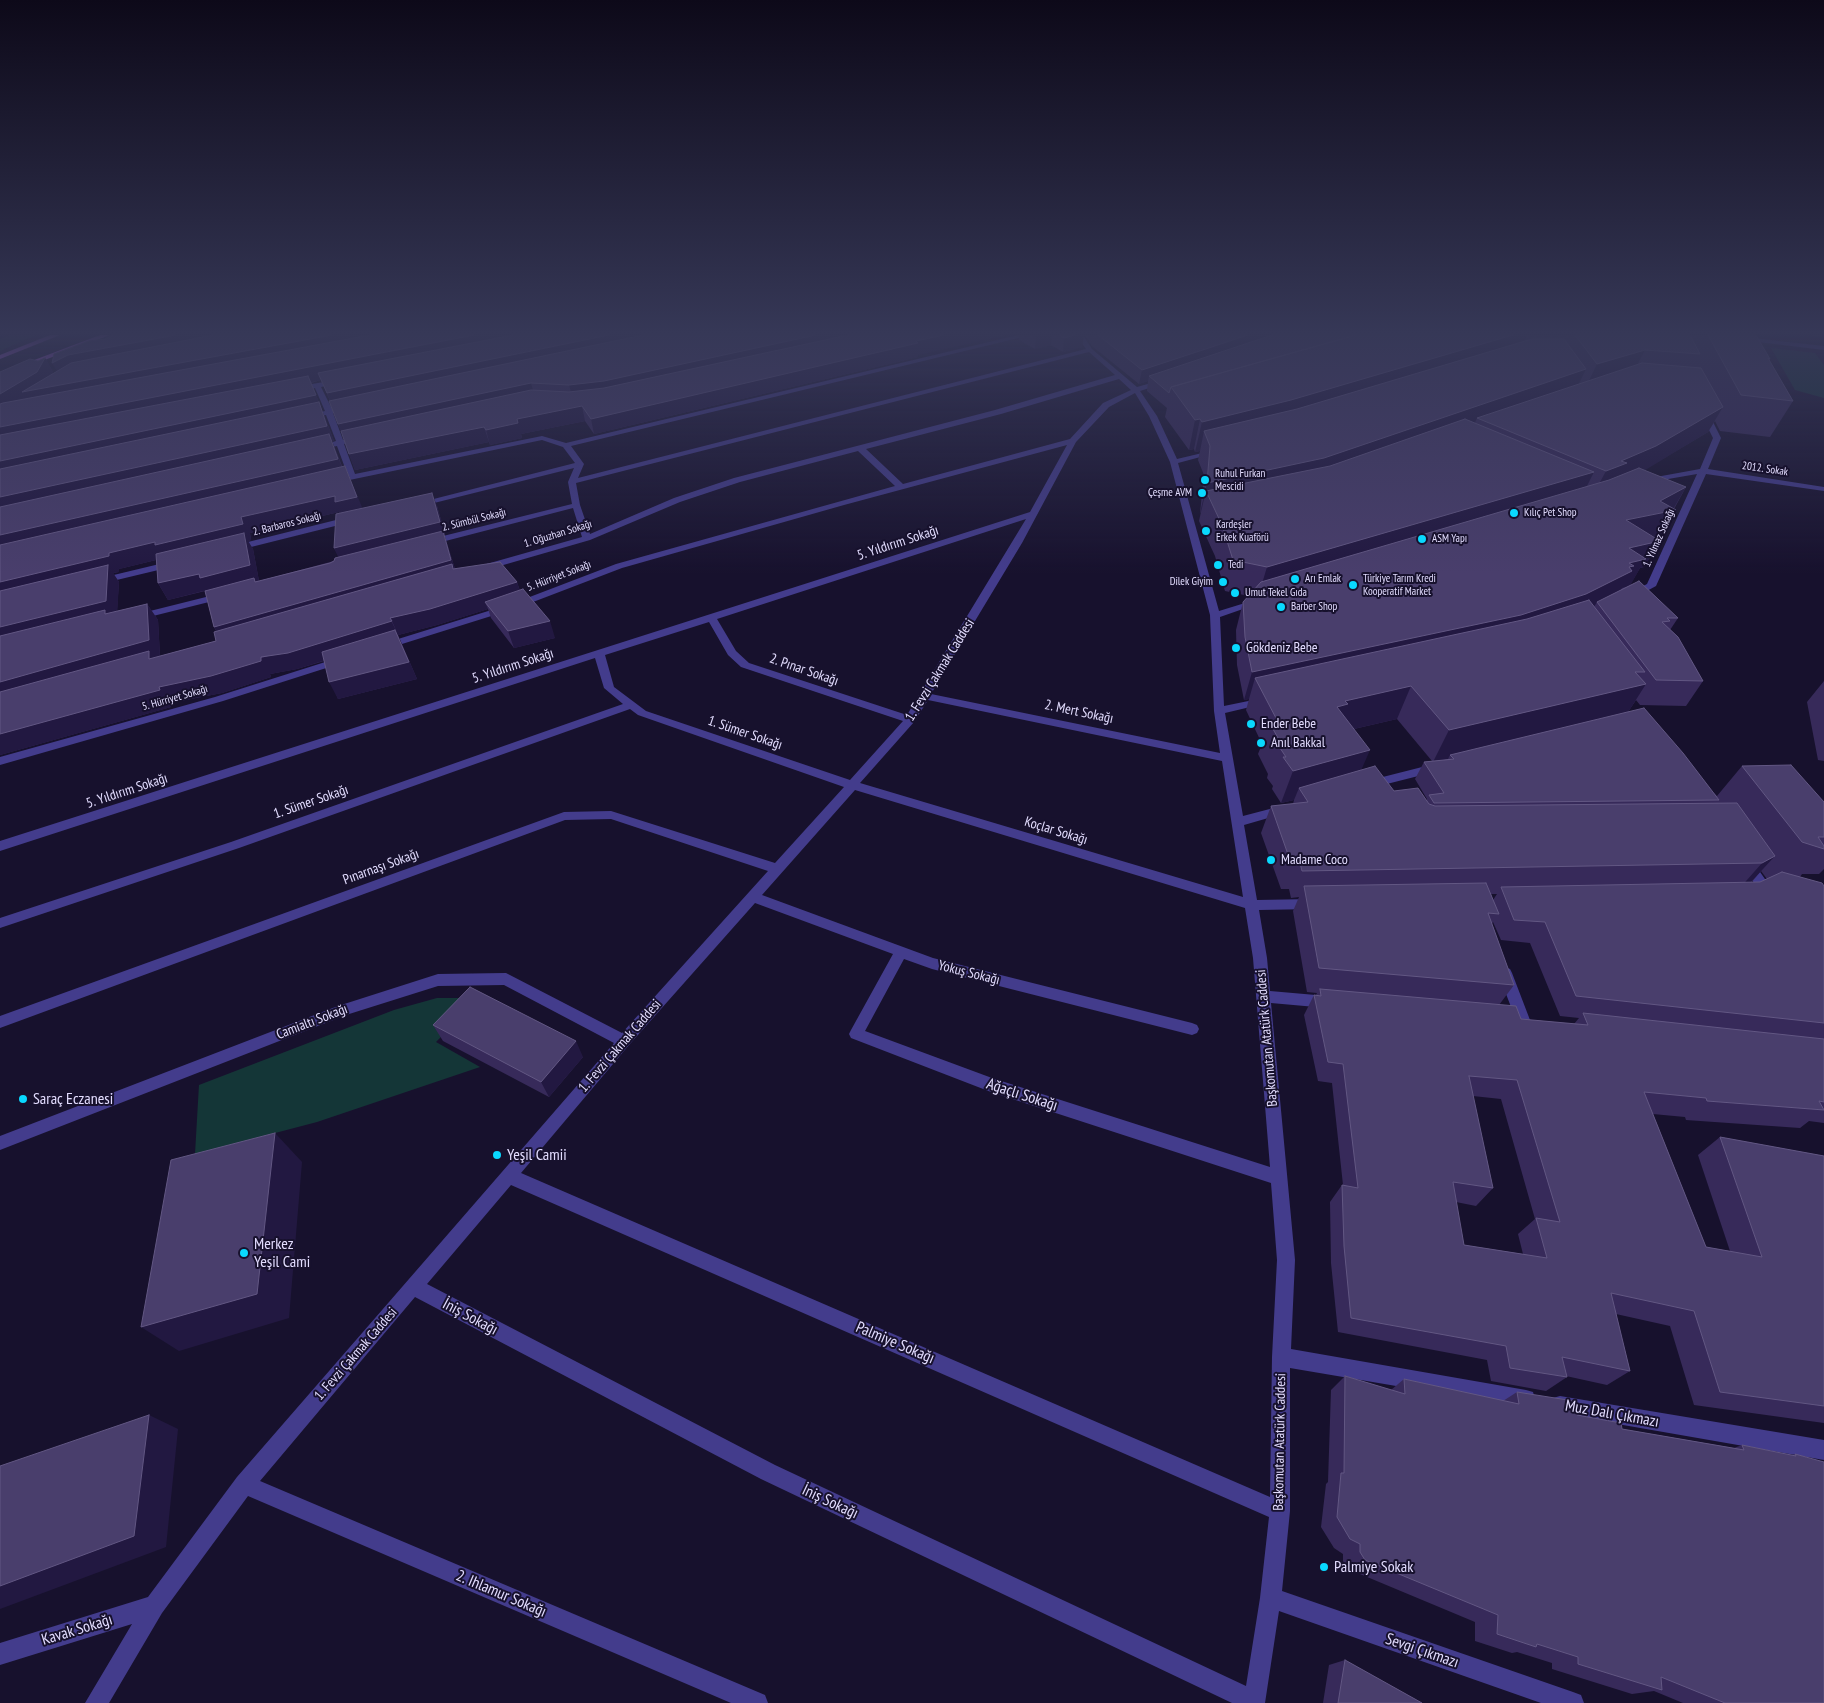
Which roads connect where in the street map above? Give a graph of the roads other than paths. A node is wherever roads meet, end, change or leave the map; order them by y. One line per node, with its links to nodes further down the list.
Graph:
1 (318, 414): 9 (street)
2 (330, 414): 12 (street)
3 (698, 414): 13 (street)
4 (837, 414): 21 (street)
5 (989, 414): 14 (street, 1. Oğuzhan Sokağı)
6 (1097, 414): 11 (street, 1. Fevzi Çakmak Caddesi)
7 (1158, 414): 17 (street, Başkomutan Atatürk Caddesi)
8 (1705, 414): 19 (street, 1. Yılmaz Sokağı)
9 (302, 418)
10 (369, 437): 12 (street)
11 (1073, 441): 24 (street, 5. Hürriyet Sokağı); 28 (street, 1. Fevzi Çakmak Caddesi)
12 (339, 443): 15 (street); 20 (street)
13 (566, 446): 18 (street); 20 (street)
14 (860, 448): 24 (street); 30 (street, 1. Oğuzhan Sokağı)
15 (311, 449)
16 (1221, 450): 17 (street)
17 (1174, 462): 39 (street, Başkomutan Atatürk Caddesi)
18 (580, 464): 21 (street); 26 (street)
19 (1703, 471): 23 (street, 2012. Sokak); 25 (street, 2012. Sokak); 38 (street, 1. Yılmaz Sokağı)
20 (352, 477): 22 (street)
21 (572, 482): 27 (street)
22 (323, 484)
23 (1634, 485)
24 (901, 487): 42 (street, 5. Hürriyet Sokağı)
25 (1824, 489)
26 (407, 506)
27 (576, 506): 30 (street); 31 (street, 2. Sümbül Sokağı)
28 (1034, 514): 40 (street, 5. Yıldırım Sokağı); 45 (street, 1. Fevzi Çakmak Caddesi)
29 (360, 518): 32 (street, 2. Barbaros Sokağı)
30 (587, 538): 34 (street, 1. Oğuzhan Sokağı)
31 (422, 544)
32 (229, 549)
33 (183, 561): 35 (street)
34 (475, 570)
35 (88, 584)
36 (230, 593): 41 (street)
37 (1272, 598): 39 (street)
38 (1626, 599)
39 (1215, 615): 48 (street, Başkomutan Atatürk Caddesi)
40 (711, 617): 43 (street, 5. Yıldırım Sokağı); 49 (street, 2. Pınar Sokağı)
41 (125, 620)
42 (377, 649)
43 (600, 653): 47 (street, 1. Sümer Sokağı); 57 (street, 5. Yıldırım Sokağı)
44 (349, 658): 51 (street, 5. Hürriyet Sokağı)
45 (924, 696): 49 (street, 1. Fevzi Çakmak Caddesi); 50 (street, 2. Mert Sokağı)
46 (1277, 698): 48 (street)
47 (631, 705): 53 (street, 1. Sümer Sokağı); 64 (street, 1. Sümer Sokağı)
48 (1219, 711): 50 (street, Başkomutan Atatürk Caddesi)
49 (910, 720): 53 (street, 1. Fevzi Çakmak Caddesi)
50 (1227, 758): 56 (street, Başkomutan Atatürk Caddesi)
51 (0, 761)
52 (1447, 765): 54 (street)
53 (852, 785): 59 (street, 1. Fevzi Çakmak Caddesi); 63 (street, Koçlar Sokağı)
54 (1360, 787)
55 (1295, 806): 56 (street)
56 (1238, 822): 63 (street, Başkomutan Atatürk Caddesi)
57 (0, 846)
58 (1741, 854): 60 (street)
59 (777, 869): 61 (street, 1. Fevzi Çakmak Caddesi); 70 (street, Pınarnaşı Sokağı)
60 (1748, 893)
61 (752, 897): 65 (street, Yokuş Sokağı); 72 (street, 1. Fevzi Çakmak Caddesi)
62 (1330, 904): 63 (street, Koçlar Sokağı)
63 (1252, 906): 67 (street, Başkomutan Atatürk Caddesi)
64 (0, 923)
65 (902, 952): 71 (street, Yokuş Sokağı); 75 (street, Ağaçlı Sokağı)
66 (1499, 956): 69 (street)
67 (1264, 996): 68 (street); 75 (street, Başkomutan Atatürk Caddesi)
68 (1341, 1003)
69 (1504, 1018)
70 (0, 1022)
71 (1192, 1029)
72 (624, 1041): 73 (street, Camialtı Sokağı); 74 (street, 1. Fevzi Çakmak Caddesi)
73 (0, 1142)
74 (509, 1176): 76 (street, 1. Fevzi Çakmak Caddesi); 80 (street, Palmiye Sokağı)
75 (1280, 1178): 77 (street, Başkomutan Atatürk Caddesi)
76 (414, 1287): 79 (street, 1. Fevzi Çakmak Caddesi); 84 (street, İniş Sokağı)
77 (1281, 1357): 78 (street, Muz Dalı Çıkmazı); 80 (street, Başkomutan Atatürk Caddesi)
78 (1824, 1450)
79 (244, 1484): 82 (street, 1. Fevzi Çakmak Caddesi); 86 (street, 2. Ihlamur Sokağı)
80 (1280, 1511): 81 (street, Başkomutan Atatürk Caddesi)
81 (1272, 1598): 84 (street, Başkomutan Atatürk Caddesi); 87 (street, Sevgi Çıkmazı)
82 (155, 1606): 83 (street, Kavak Sokağı); 85 (street, 1. Fevzi Çakmak Caddesi)
83 (0, 1654)
84 (1254, 1702)
85 (96, 1703)
86 (758, 1703)
87 (1573, 1703)

